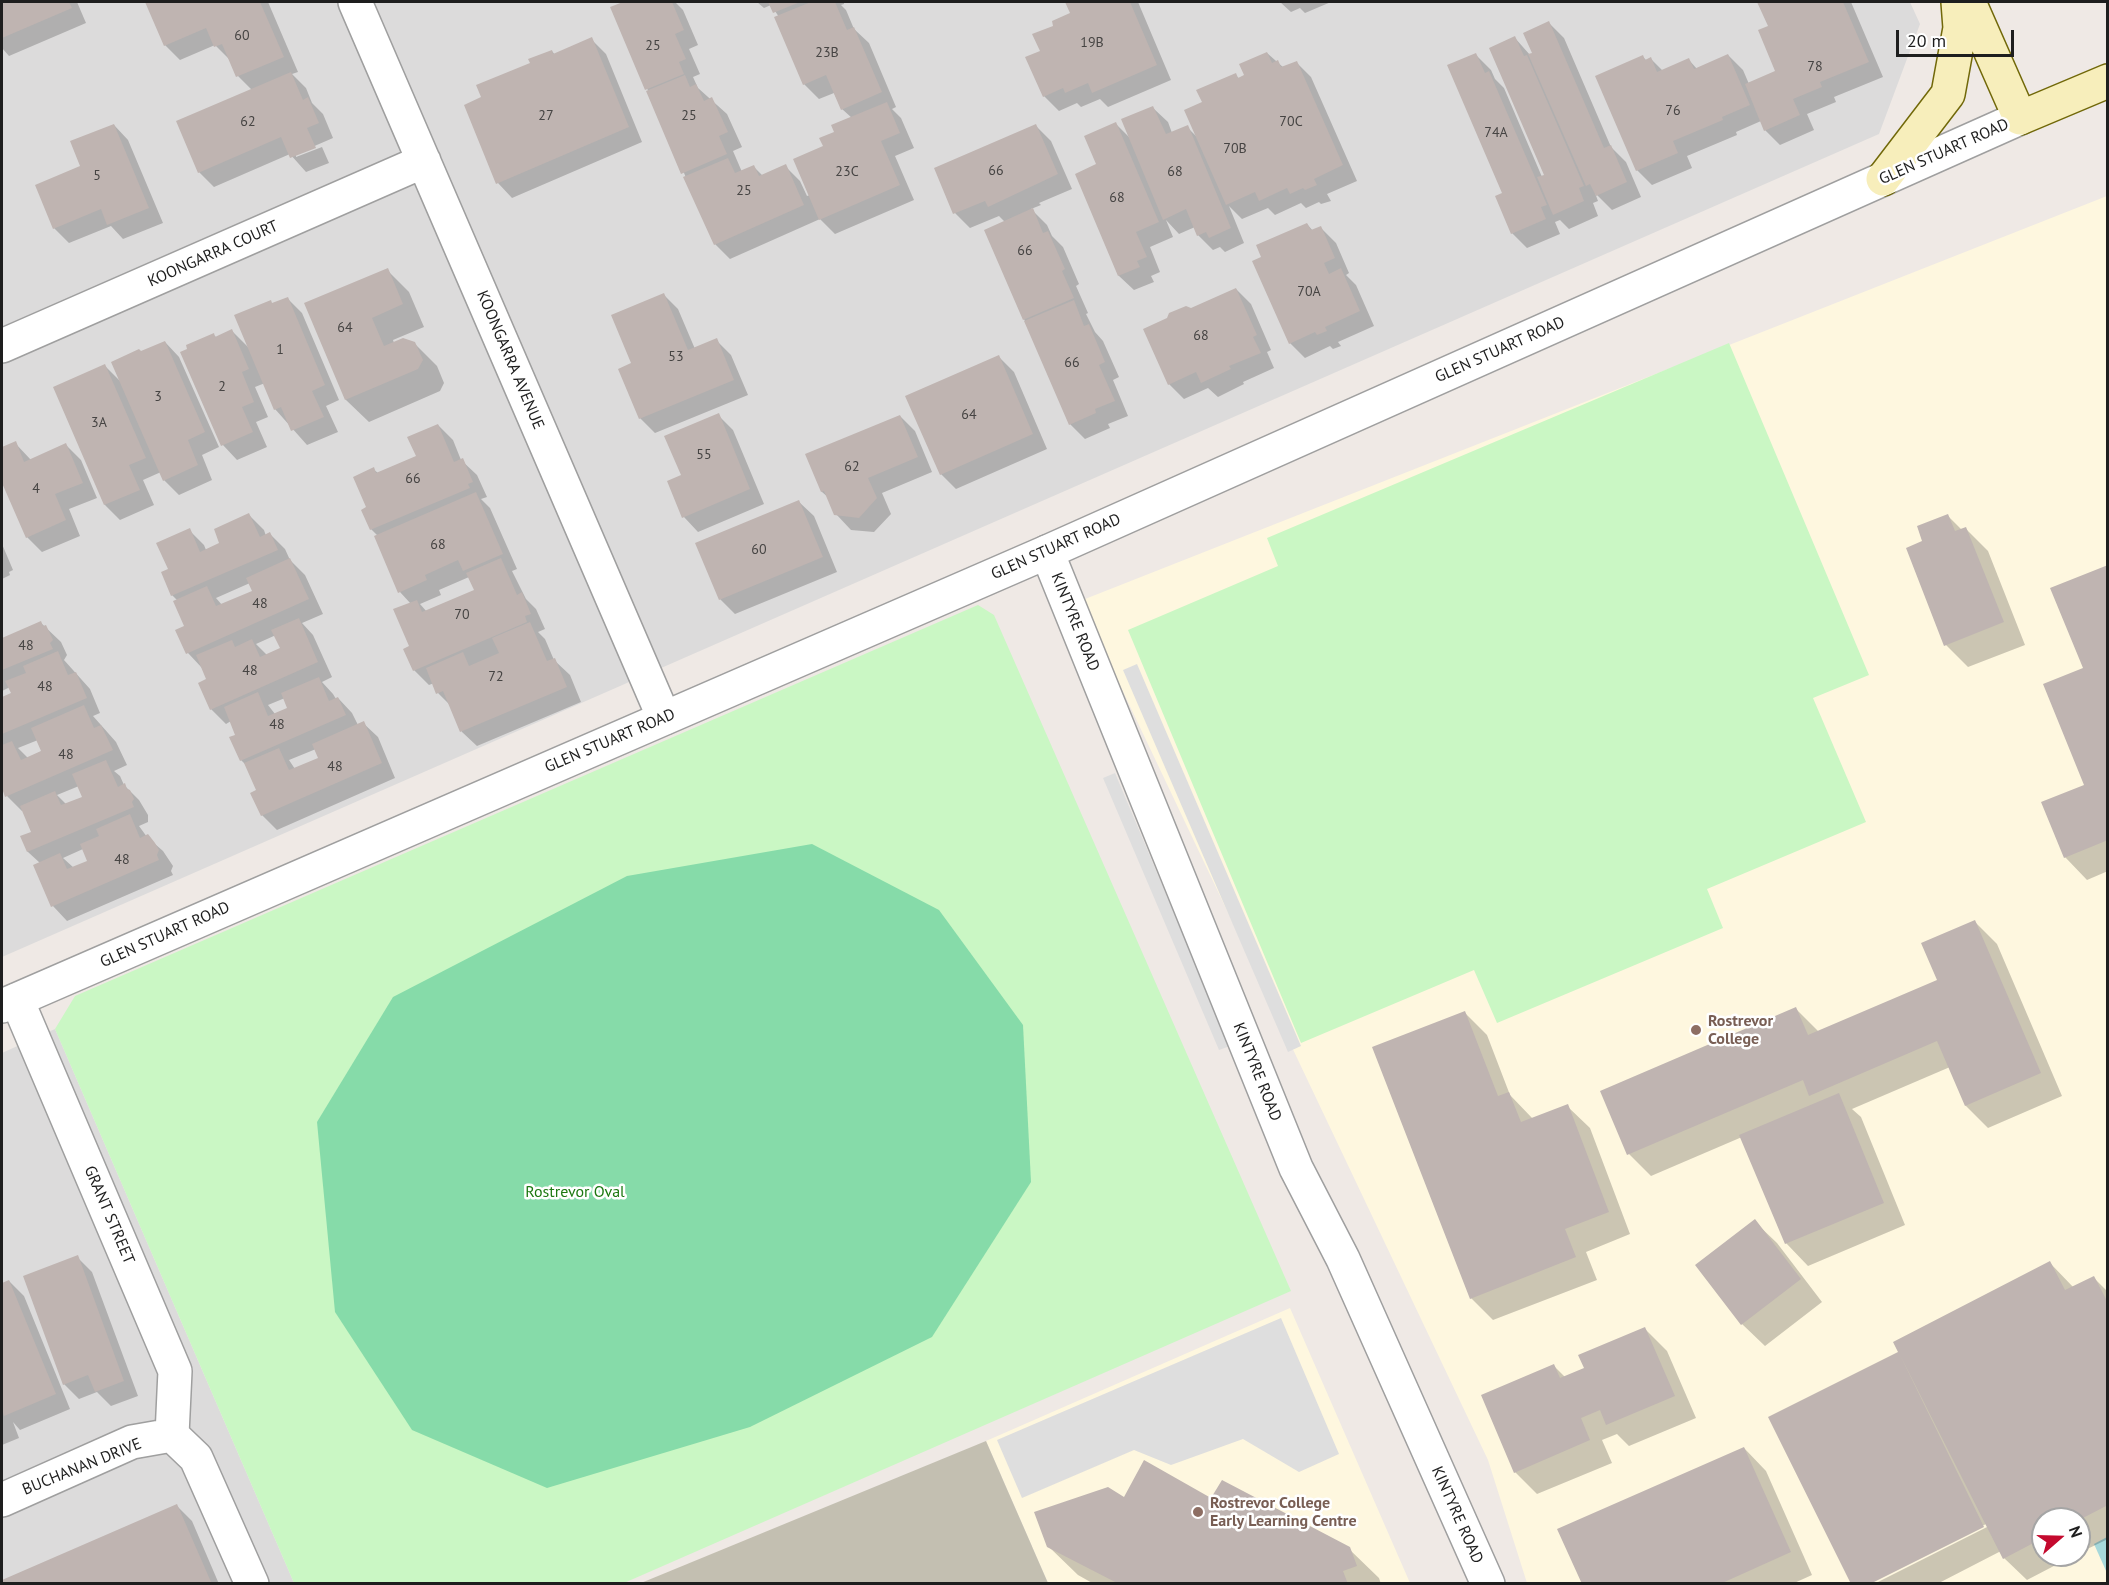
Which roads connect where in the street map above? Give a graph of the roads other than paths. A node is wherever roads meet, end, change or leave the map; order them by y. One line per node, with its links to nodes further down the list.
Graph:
1 (359, 2): 6 (street, KOONGARRA AVENUE)
2 (1958, 2): 7 (main road)
3 (1970, 2): 5 (main road)
4 (2108, 81): 5 (main road, GLEN STUART ROAD)
5 (2020, 118): 7 (street, GLEN STUART ROAD)
6 (424, 161): 8 (street, KOONGARRA COURT); 10 (street, KOONGARRA AVENUE)
7 (1883, 179): 9 (street, GLEN STUART ROAD)
8 (2, 346)
9 (1047, 552): 10 (street, GLEN STUART ROAD); 15 (street, KINTYRE ROAD)
10 (664, 718): 11 (street, GLEN STUART ROAD)
11 (9, 1003): 12 (street, GRANT STREET)
12 (172, 1435): 13 (street, BUCHANAN DRIVE); 14 (street)
13 (2, 1500)
14 (252, 1584)
15 (1488, 1584)

